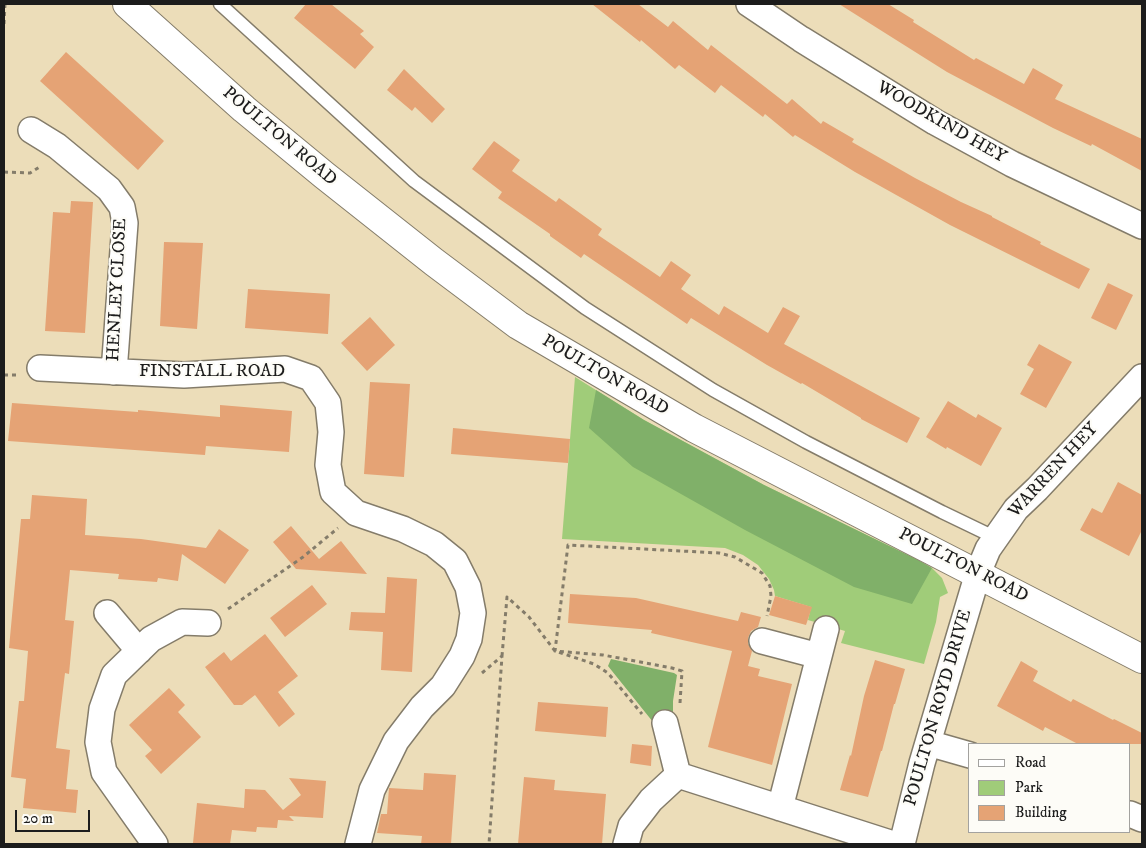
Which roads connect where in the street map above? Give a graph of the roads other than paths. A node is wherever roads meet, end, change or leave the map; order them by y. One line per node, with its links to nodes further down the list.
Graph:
1 (127, 4): 10 (street, POULTON ROAD)
2 (220, 4): 9 (lane)
3 (749, 4): 5 (street, WOODKIND HEY)
4 (31, 130): 7 (street, HENLEY CLOSE)
5 (1142, 226)
6 (40, 368): 7 (street, FINSTALL ROAD)
7 (114, 372): 24 (street, FINSTALL ROAD)
8 (1142, 377): 9 (street, WARREN HEY)
9 (996, 538): 10 (street, WARREN HEY)
10 (978, 573): 17 (street, POULTON ROAD); 19 (street, POULTON ROYD DRIVE)
11 (107, 613): 15 (street)
12 (208, 623): 15 (street)
13 (826, 629): 16 (street)
14 (762, 641): 16 (street)
15 (139, 650): 23 (street)
16 (819, 656): 22 (street)
17 (1142, 659)
18 (665, 723): 21 (street)
19 (928, 743): 20 (street); 27 (street, POULTON ROYD DRIVE)
20 (968, 754)
21 (678, 775): 22 (street); 25 (street)
22 (780, 808): 26 (street)
23 (155, 844)
24 (358, 844)
25 (626, 844)
26 (893, 844)
27 (902, 844)

